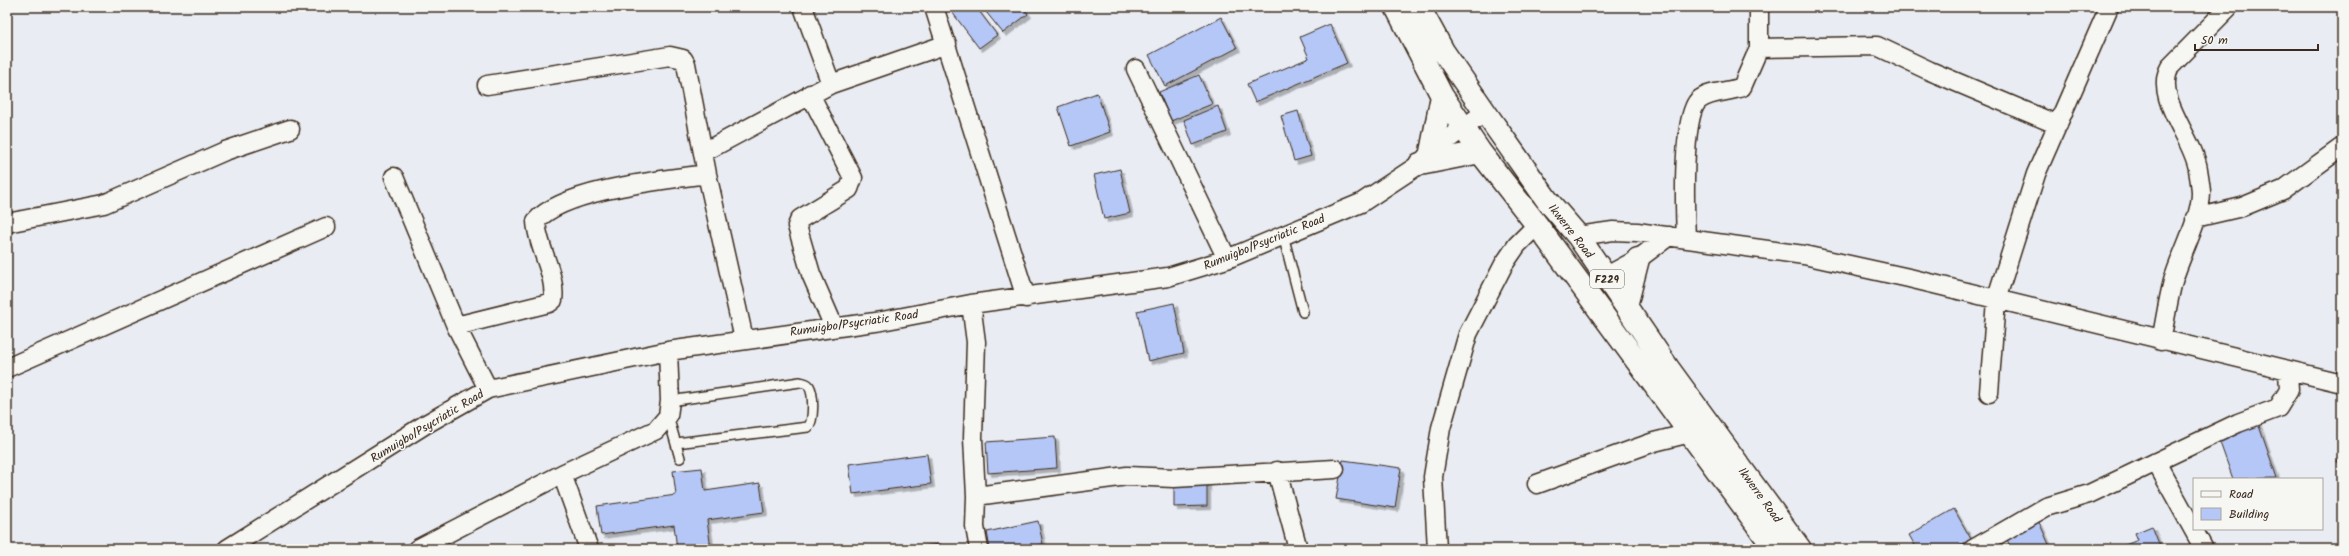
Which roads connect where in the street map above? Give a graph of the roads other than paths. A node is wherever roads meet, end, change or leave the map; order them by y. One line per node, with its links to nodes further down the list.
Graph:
1 (803, 7): 11 (street)
2 (934, 7): 8 (street)
3 (1396, 7): 14 (main road, Ikwerre Road / F229)
4 (1419, 7): 15 (main road, Ikwerre Road / F229)
5 (1759, 7): 9 (street)
6 (2109, 7): 16 (street)
7 (2230, 7): 25 (street)
8 (947, 44): 11 (street); 35 (street)
9 (1759, 48): 16 (street); 31 (street)
10 (1136, 69): 32 (street)
11 (831, 84): 13 (street)
12 (487, 85): 20 (street)
13 (810, 94): 20 (street); 41 (street)
14 (1442, 96): 17 (main road, Ikwerre Road / F229); 22 (main road)
15 (1485, 112): 17 (street, Rumuigbo/Psycriatic Road); 30 (main road, Ikwerre Road / F229)
16 (2058, 125): 36 (street)
17 (1465, 127): 21 (main road, Ikwerre Road / F229); 22 (street, Rumuigbo/Psycriatic Road)
18 (290, 129): 26 (street)
19 (2342, 147): 25 (street)
20 (704, 152): 23 (street)
21 (1480, 152): 22 (main road); 27 (main road, Ikwerre Road / F229)
22 (1426, 158): 29 (street, Rumuigbo/Psycriatic Road)
23 (707, 174): 40 (street); 42 (street)
24 (394, 177): 40 (street)
25 (2195, 218): 43 (street)
26 (7, 223)
27 (1537, 225): 51 (main road, Ikwerre Road / F229); 67 (street)
28 (326, 227): 45 (street)
29 (1283, 235): 32 (street, Rumuigbo/Psycriatic Road); 39 (lane)
30 (1578, 236): 31 (street); 34 (main road, Ikwerre Road / F229)
31 (1677, 237): 33 (street); 36 (street)
32 (1227, 259): 35 (street, Rumuigbo/Psycriatic Road)
33 (1638, 259): 34 (street); 38 (main road)
34 (1605, 277): 38 (main road, Ikwerre Road / F229)
35 (1026, 298): 37 (street, Rumuigbo/Psycriatic Road)
36 (1996, 300): 43 (street); 49 (street)
37 (971, 304): 41 (street, Rumuigbo/Psycriatic Road); 59 (street)
38 (1626, 306): 69 (main road, Ikwerre Road / F229)
39 (1302, 312)
40 (456, 326): 48 (street)
41 (834, 327): 42 (street, Rumuigbo/Psycriatic Road)
42 (744, 339): 44 (street, Rumuigbo/Psycriatic Road)
43 (2161, 341): 46 (street)
44 (668, 351): 48 (street, Rumuigbo/Psycriatic Road); 50 (street)
45 (7, 368)
46 (2288, 371): 47 (street); 54 (street)
47 (2342, 383)
48 (488, 389): 62 (street, Rumuigbo/Psycriatic Road)
49 (1989, 393)
50 (669, 409): 52 (lane); 52 (lane); 57 (street)
51 (1690, 433): 58 (street); 68 (main road, Ikwerre Road / F229)
52 (676, 443): 53 (lane)
53 (680, 458)
54 (2156, 462): 60 (street); 70 (street)
55 (1335, 469): 56 (street)
56 (1277, 471): 59 (street); 66 (street)
57 (562, 474): 63 (street); 64 (street)
58 (1537, 484)
59 (976, 496): 65 (street)
60 (2193, 529)
61 (2194, 530): 71 (street)
62 (227, 549)
63 (417, 549)
64 (589, 549)
65 (979, 549)
66 (1298, 549)
67 (1437, 549)
68 (1775, 549)
69 (1800, 549)
70 (1973, 549)
71 (2204, 549)

